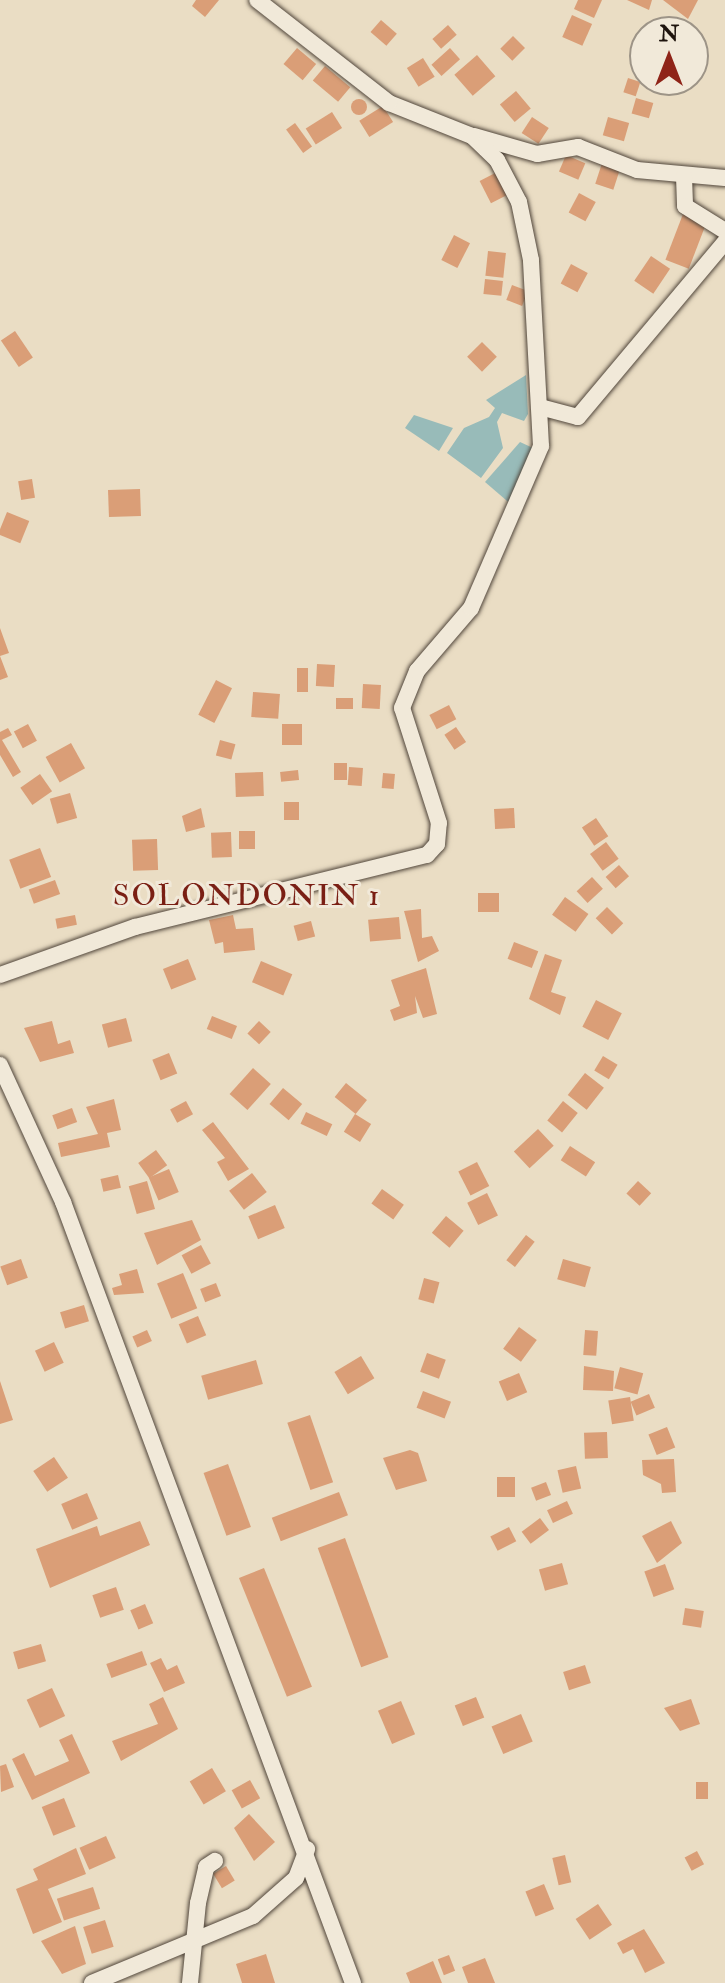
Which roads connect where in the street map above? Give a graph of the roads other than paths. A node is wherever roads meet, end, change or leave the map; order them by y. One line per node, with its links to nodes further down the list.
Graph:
1 (257, 0): 2 (street)
2 (472, 136): 3 (street); 7 (street)
3 (684, 176): 4 (street); 5 (street)
4 (725, 178)
5 (725, 231)
6 (725, 242): 7 (street)
7 (540, 407): 8 (street)
8 (0, 975)
9 (0, 1065): 10 (street)
10 (307, 1849): 12 (street); 15 (street)
11 (215, 1861): 12 (street)
12 (195, 1940): 13 (street); 14 (street)
13 (92, 1983)
14 (190, 1983)
15 (353, 1983)

